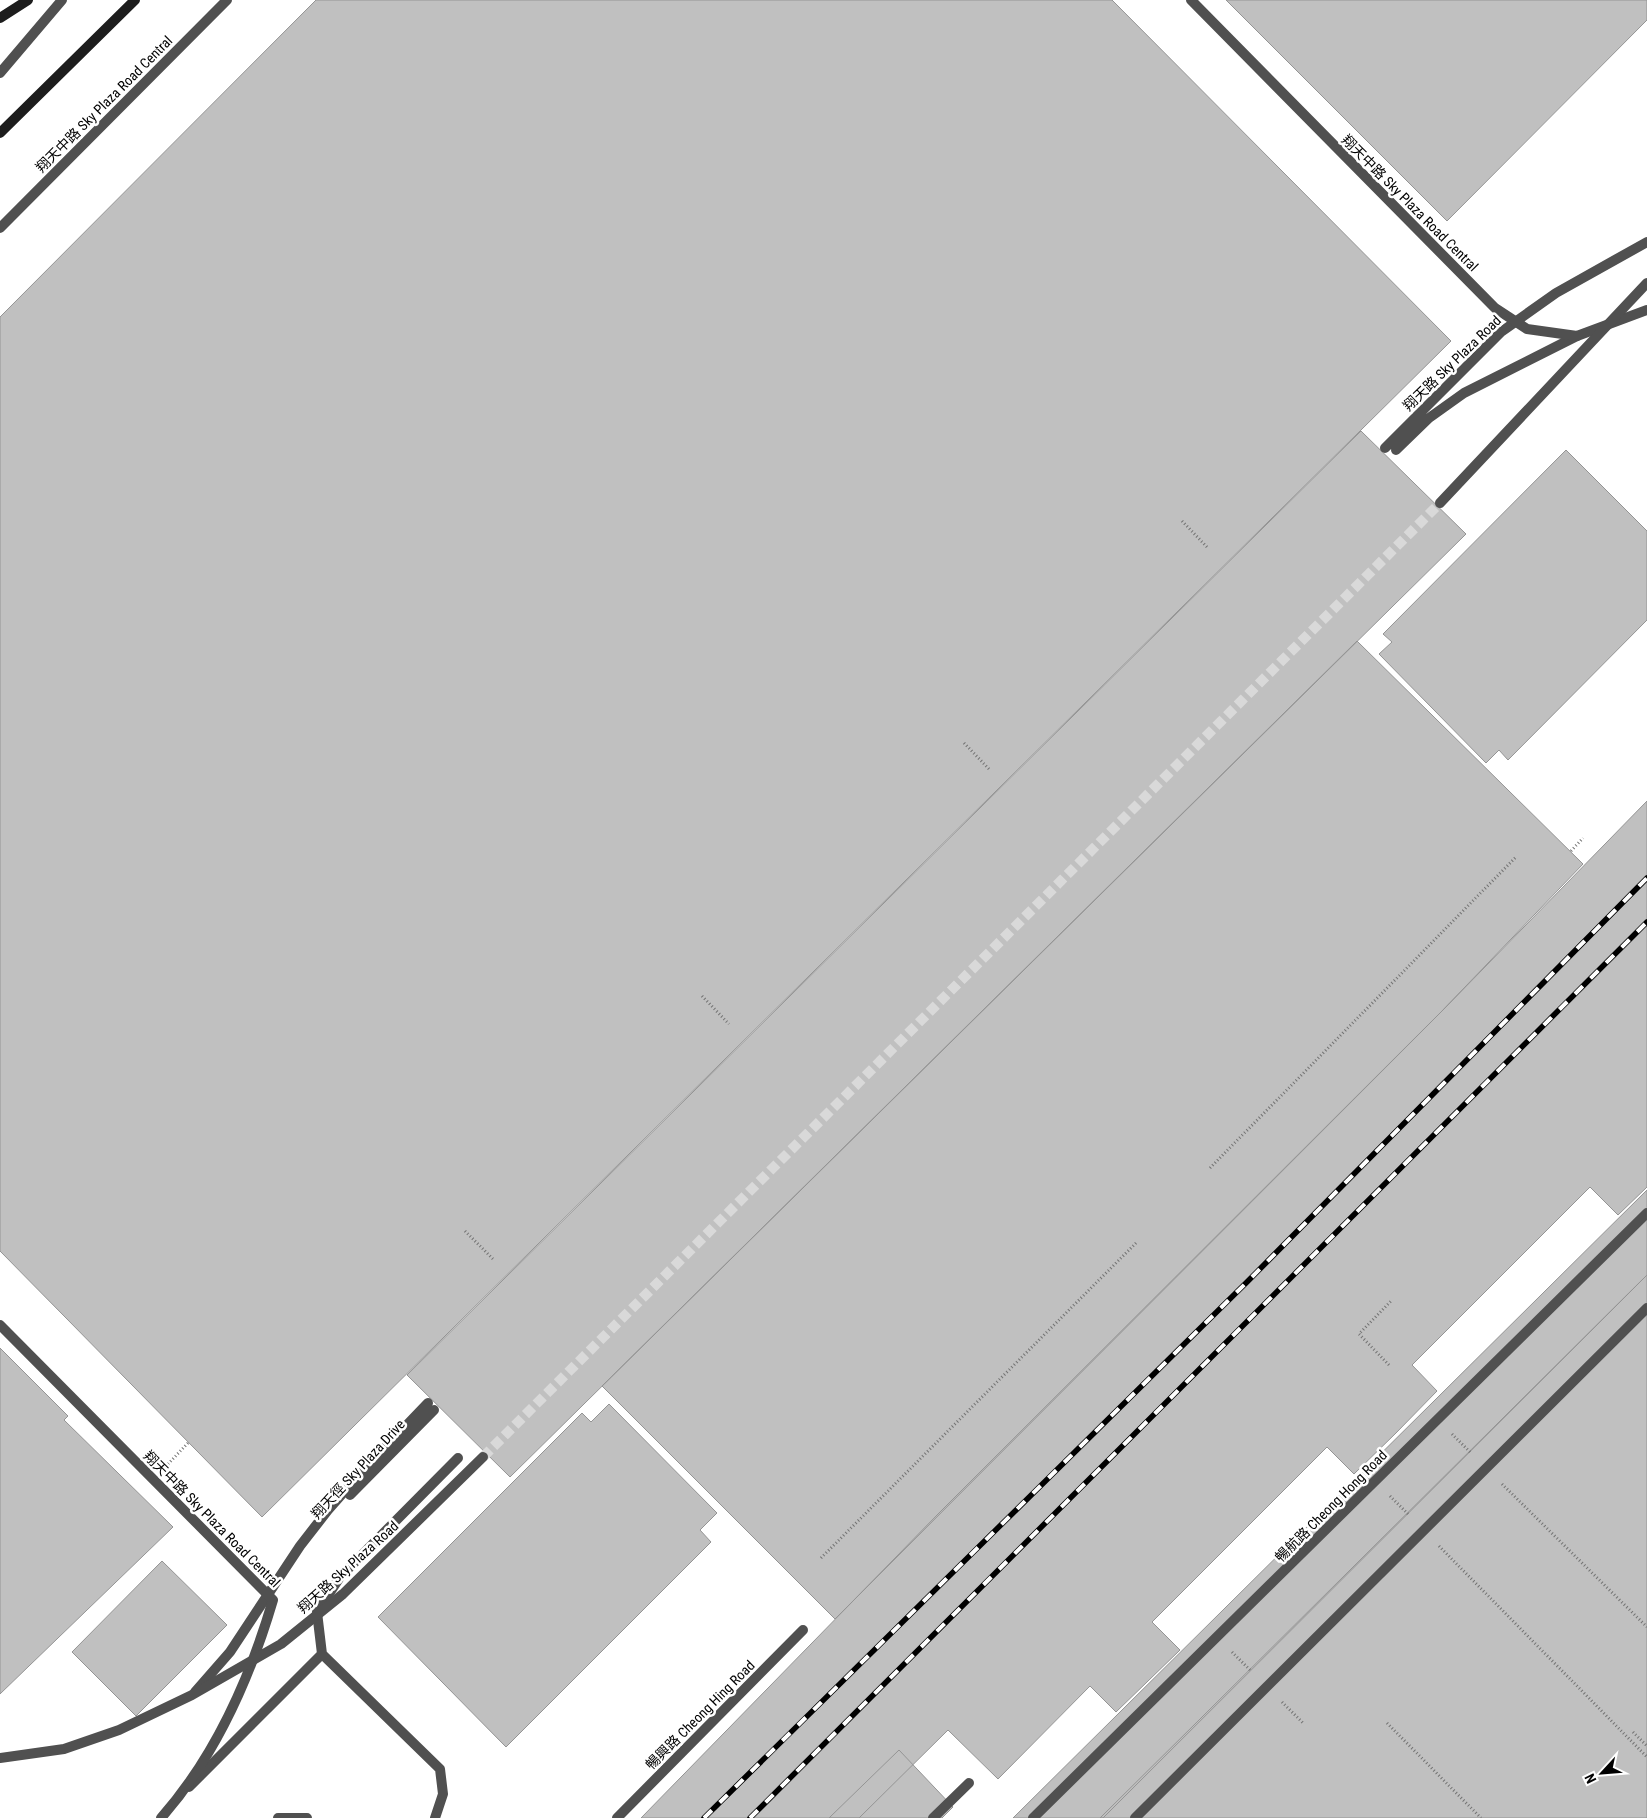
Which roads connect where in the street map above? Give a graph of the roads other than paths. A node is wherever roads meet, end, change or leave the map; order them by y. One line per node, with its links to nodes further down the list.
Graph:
1 (28, 0): 6 (main road)
2 (62, 0): 7 (street)
3 (135, 0): 8 (main road)
4 (227, 0): 9 (street, 翔天中路 Sky Plaza Road Central)
5 (1191, 0): 13 (street, 翔天中路 Sky Plaza Road Central)
6 (0, 18)
7 (0, 73)
8 (0, 133)
9 (0, 228)
10 (1647, 242): 13 (street, 翔天路 Sky Plaza Road)
11 (1647, 283): 14 (street)
12 (1647, 310): 13 (street, 翔天中路 Sky Plaza Road Central)
13 (1577, 336)
14 (1440, 503)
15 (1647, 1213): 36 (street, 暢航路 Cheong Hong Road)
16 (1647, 1308): 37 (street)
17 (0, 1325): 21 (street, 翔天中路 Sky Plaza Road Central)
18 (431, 1407): 21 (street, 翔天徑 Sky Plaza Drive); 24 (street, 翔天路 Sky Plaza Road)
19 (483, 1457): 24 (street, 翔天路 Sky Plaza Road)
20 (458, 1458): 23 (street)
21 (273, 1600): 29 (street, 翔天中路 Sky Plaza Road Central)
22 (803, 1630): 34 (street, 暢興路 Cheong Hing Road)
23 (322, 1654): 29 (street, 翔天中路 Sky Plaza Road Central); 33 (street)
24 (192, 1696): 26 (street, 翔天路 Sky Plaza Road)
25 (0, 1753): 26 (street)
26 (15, 1756): 27 (street, 翔天路 Sky Plaza Road)
27 (0, 1758)
28 (969, 1783): 35 (street)
29 (181, 1795): 30 (street, 翔天中路 Sky Plaza Road Central)
30 (161, 1818)
31 (278, 1818): 32 (street)
32 (307, 1818)
33 (435, 1818)
34 (617, 1818)
35 (933, 1818)
36 (1033, 1818)
37 (1135, 1818)

